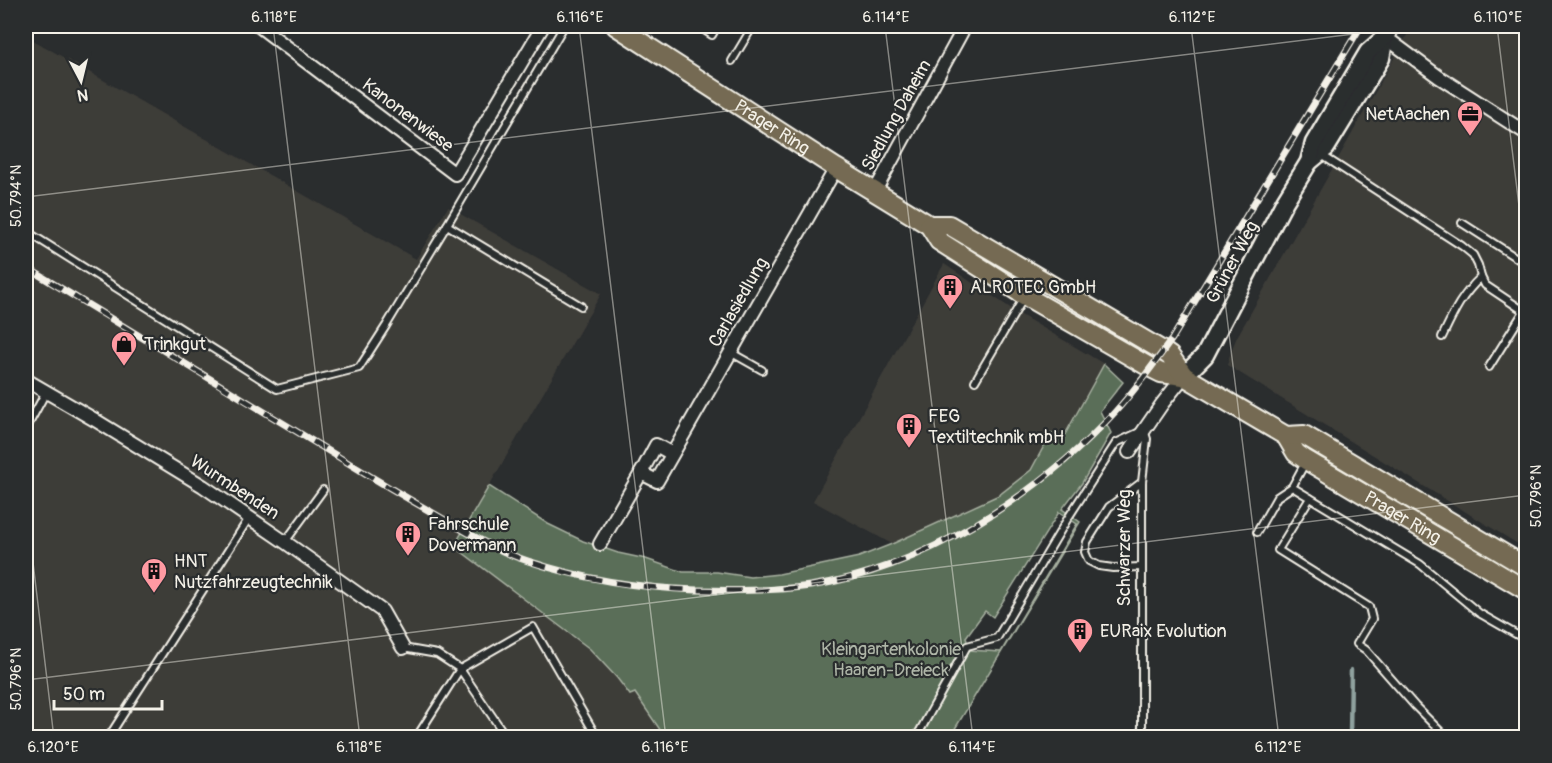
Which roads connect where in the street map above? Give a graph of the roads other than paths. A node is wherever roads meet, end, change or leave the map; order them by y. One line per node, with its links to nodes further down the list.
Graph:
1 (259, 26): 2 (street, Kanonenwiese)
2 (543, 26)
3 (564, 26): 16 (lane)
4 (616, 26): 13 (main road, Prager Ring)
5 (698, 26): 6 (lane)
6 (717, 26)
7 (753, 26): 10 (lane)
8 (965, 26): 14 (street, Siedlung Daheim)
9 (1388, 31): 11 (street, Grüner Weg); 12 (street, Grüner Weg)
10 (732, 61)
11 (1524, 126)
12 (1314, 158): 20 (lane); 27 (street, Grüner Weg)
13 (836, 168): 14 (main road, Prager Ring); 24 (street, Carlasiedlung)
14 (875, 191): 17 (main road, Prager Ring)
15 (1462, 223): 19 (lane)
16 (447, 225): 18 (lane); 22 (lane)
17 (929, 225): 21 (main road, Prager Ring); 27 (main road, Prager Ring)
18 (26, 231)
19 (1527, 264)
20 (1481, 277): 23 (lane); 25 (lane)
21 (1025, 295): 27 (main road, Prager Ring); 29 (lane)
22 (581, 306)
23 (1442, 337)
24 (730, 352): 26 (lane); 35 (street, Carlasiedlung)
25 (1489, 367)
26 (762, 370)
27 (1184, 376): 32 (street); 33 (main road, Prager Ring)
28 (26, 380): 30 (street, Wurmbenden)
29 (975, 381)
30 (46, 391): 31 (lane); 42 (street, Wurmbenden)
31 (26, 429)
32 (1144, 430): 34 (street); 38 (lane, Schwarzer Weg); 56 (lane)
33 (1286, 436): 36 (main road, Prager Ring); 47 (main road, Prager Ring)
34 (1129, 452)
35 (672, 454): 37 (street, Carlasiedlung); 37 (street)
36 (1306, 460): 39 (lane); 48 (main road, Prager Ring)
37 (640, 473): 45 (street)
38 (1142, 482): 46 (lane, Schwarzer Weg); 46 (lane)
39 (1292, 487): 41 (lane); 43 (lane)
40 (323, 490): 44 (lane)
41 (1310, 498): 49 (lane); 58 (lane)
42 (249, 518): 44 (street, Wurmbenden); 53 (lane)
43 (1257, 532)
44 (285, 542): 50 (street, Wurmbenden)
45 (600, 544)
46 (1142, 567): 57 (lane, Schwarzer Weg)
47 (1527, 567)
48 (1527, 590)
49 (1527, 640)
50 (403, 648): 51 (lane)
51 (459, 669): 52 (lane); 54 (lane); 55 (lane)
52 (594, 732)
53 (108, 738)
54 (416, 738)
55 (507, 738)
56 (916, 738)
57 (1142, 738)
58 (1447, 738)

